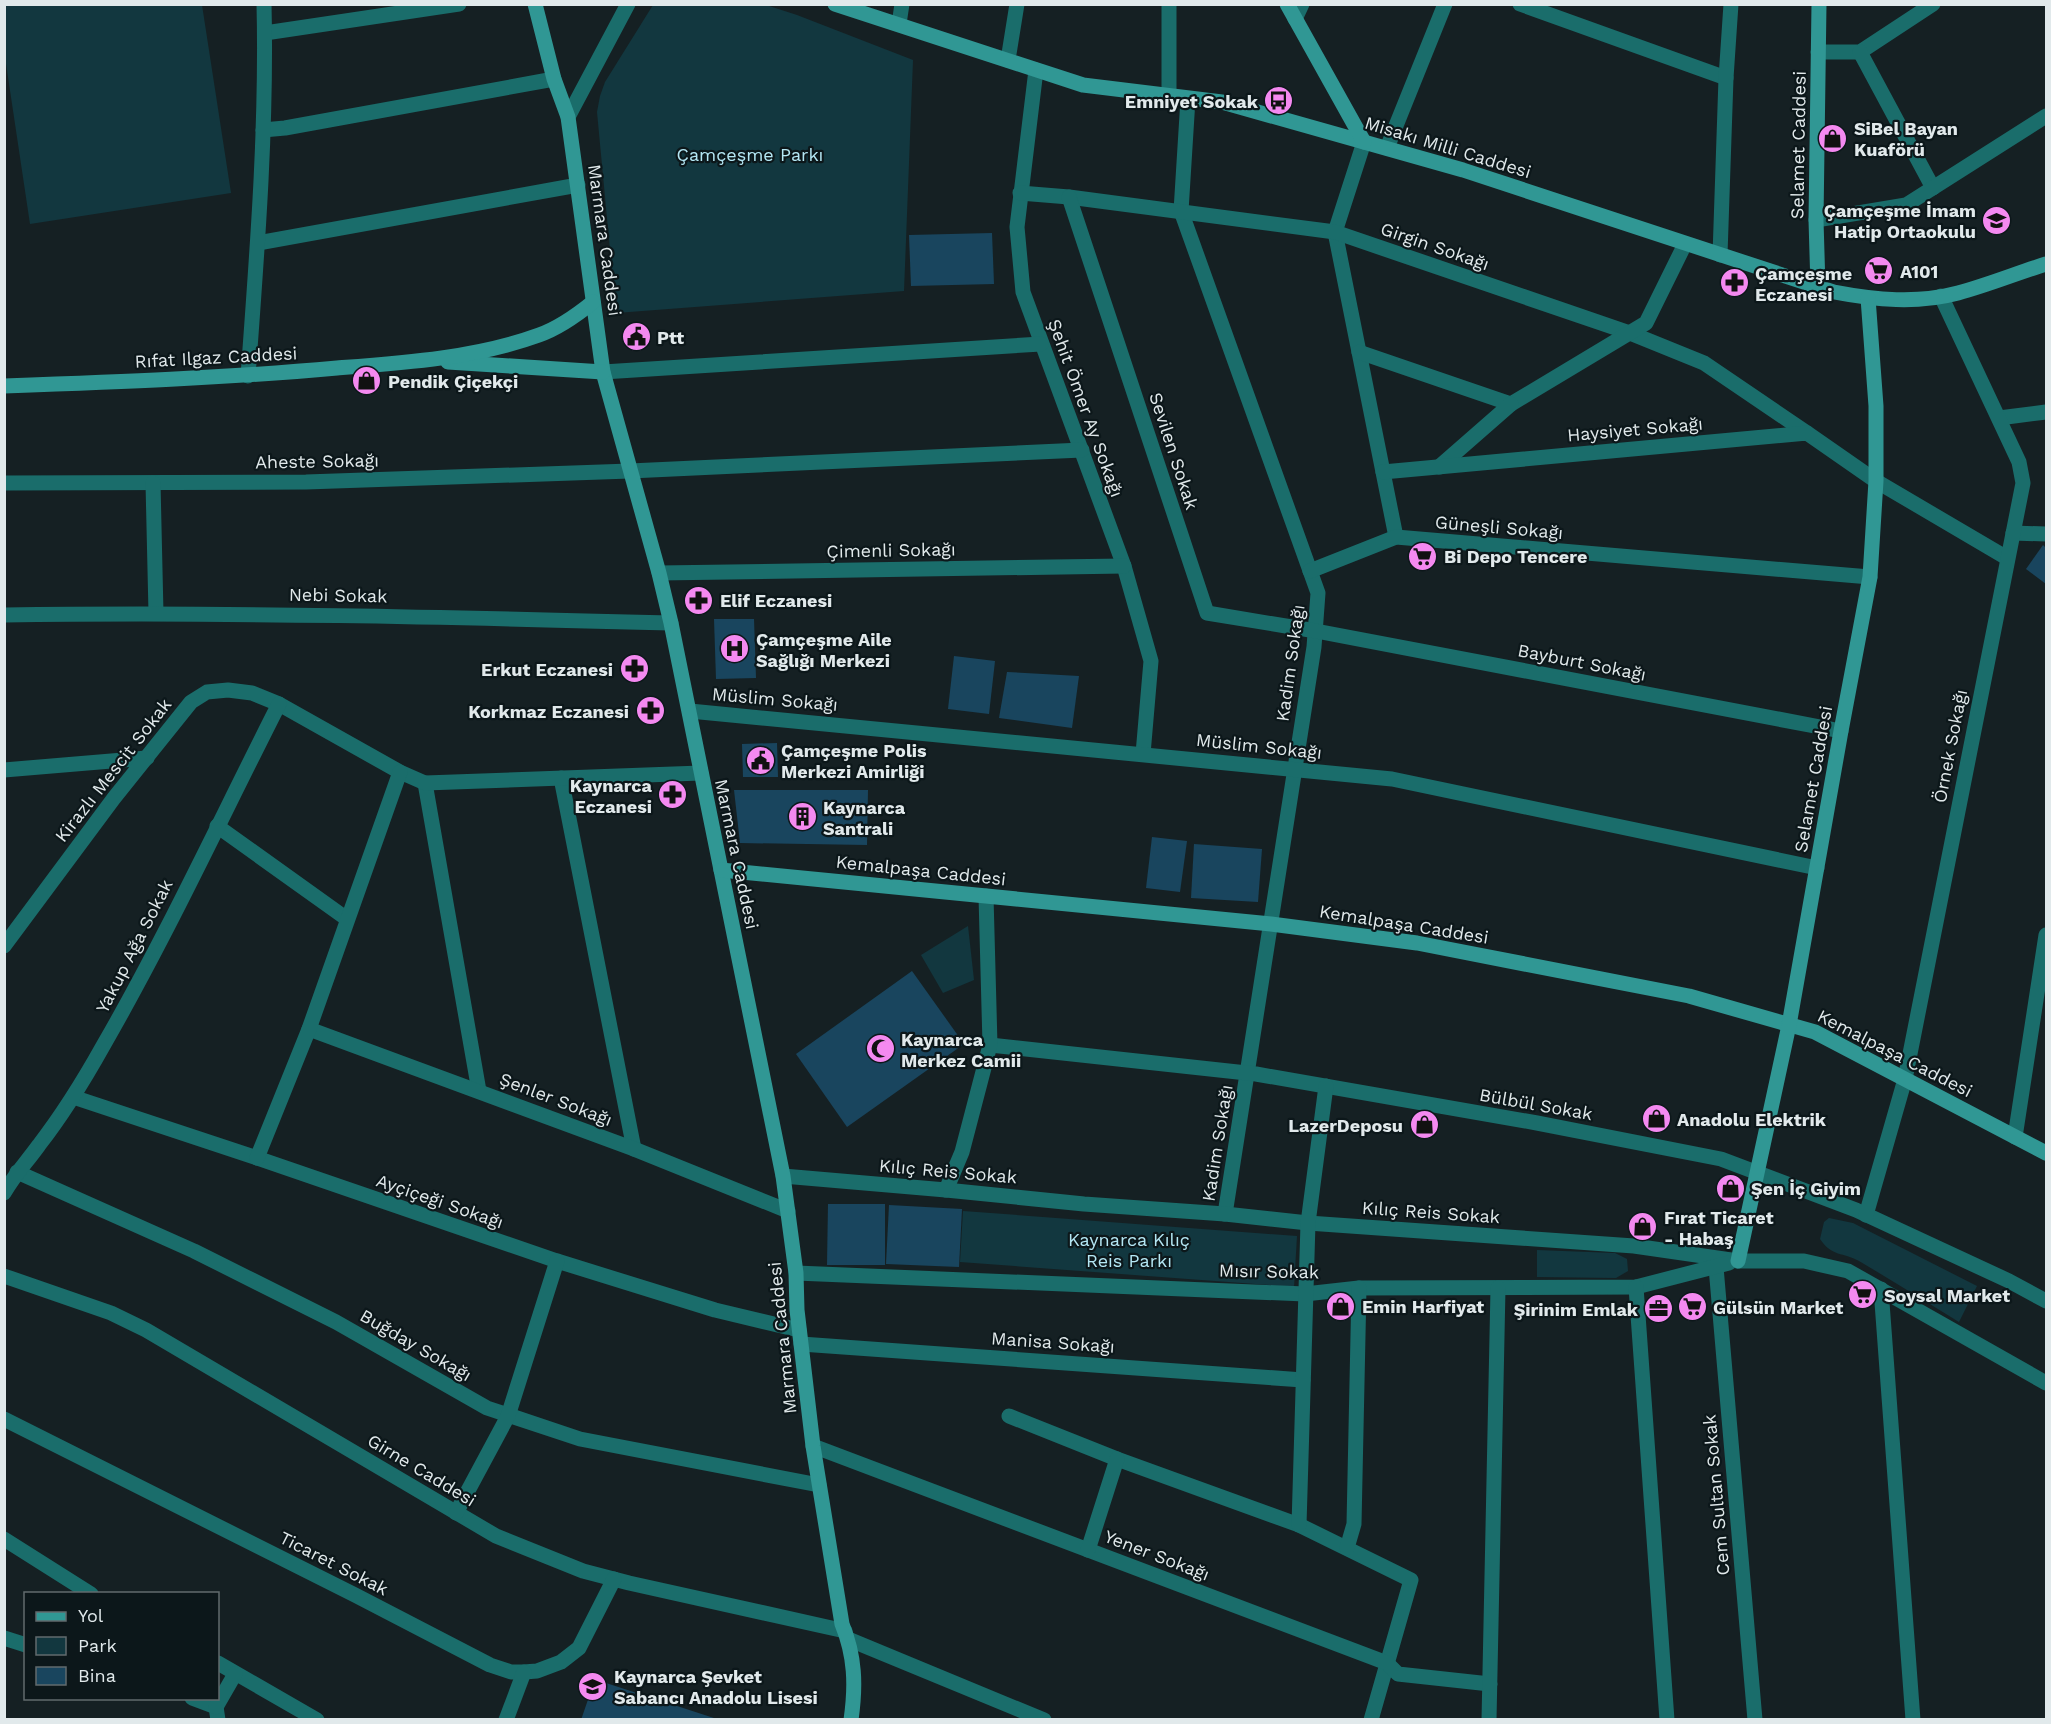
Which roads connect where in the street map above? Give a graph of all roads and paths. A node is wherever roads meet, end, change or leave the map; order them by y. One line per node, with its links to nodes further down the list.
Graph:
1 (264, 4): 18 (street)
2 (459, 4): 18 (street)
3 (535, 4): 24 (street, Marmara Caddesi)
4 (628, 4): 28 (street)
5 (835, 4): 17 (street, Misakı Milli Caddesi)
6 (902, 4): 17 (street)
7 (1017, 4): 21 (street)
8 (1168, 4): 25 (street)
9 (1287, 4): 16 (street)
10 (1302, 4): 16 (street)
11 (1445, 4): 31 (street)
12 (1520, 4): 23 (street)
13 (1731, 4): 23 (street)
14 (1819, 4): 19 (street, Selamet Caddesi)
15 (1933, 4): 20 (street)
16 (1295, 19): 30 (street)
17 (899, 24): 21 (street, Misakı Milli Caddesi)
18 (265, 33): 29 (street)
19 (1818, 52): 20 (street); 37 (street, Selamet Caddesi)
20 (1860, 52): 33 (street)
21 (1008, 60): 22 (street, Misakı Milli Caddesi)
22 (1036, 70): 25 (street, Misakı Milli Caddesi); 34 (street, Şehit Ömer Ay Sokağı)
23 (1726, 78): 41 (street)
24 (554, 79): 28 (street, Marmara Caddesi); 29 (street)
25 (1169, 97): 26 (street, Misakı Milli Caddesi)
26 (1188, 99): 30 (street, Misakı Milli Caddesi); 36 (street, Kadim Sokağı)
27 (2046, 116): 33 (street)
28 (568, 117): 32 (street, Marmara Caddesi)
29 (263, 130): 39 (street)
30 (1364, 142): 31 (street, Misakı Milli Caddesi); 38 (street)
31 (1387, 148): 40 (street, Misakı Milli Caddesi)
32 (578, 185): 39 (street); 46 (street, Marmara Caddesi)
33 (1933, 188): 37 (street)
34 (1020, 193): 35 (street, Girgin Sokağı); 48 (street, Şehit Ömer Ay Sokağı)
35 (1069, 197): 36 (street, Girgin Sokağı); 76 (street, Sevilen Sokak)
36 (1181, 212): 38 (street, Girgin Sokağı); 70 (street, Kadim Sokağı)
37 (1816, 220): 43 (street, Selamet Caddesi)
38 (1335, 232): 47 (street, Girgin Sokağı); 49 (street)
39 (258, 243): 52 (street)
40 (1686, 244): 41 (street, Misakı Milli Caddesi); 47 (street)
41 (1720, 255): 43 (street, Misakı Milli Caddesi)
42 (2046, 264): 44 (street, Misakı Milli Caddesi)
43 (1818, 287): 45 (street, Misakı Milli Caddesi)
44 (1941, 296): 45 (street, Misakı Milli Caddesi); 56 (street, Örnek Sokağı)
45 (1868, 298): 62 (street, Selamet Caddesi)
46 (593, 302): 50 (street, Rıfat Ilgaz Caddesi); 51 (street, Marmara Caddesi)
47 (1630, 333): 54 (street); 57 (street, Girgin Sokağı)
48 (1041, 344): 51 (street); 58 (street, Şehit Ömer Ay Sokağı)
49 (1359, 352): 54 (street); 61 (street)
50 (430, 360): 51 (street, Rıfat Ilgaz Caddesi); 52 (street, Rıfat Ilgaz Caddesi)
51 (603, 372): 60 (street, Marmara Caddesi)
52 (248, 376): 53 (street, Rıfat Ilgaz Caddesi)
53 (4, 387)
54 (1511, 404): 59 (street)
55 (2046, 412): 56 (street)
56 (1999, 418): 65 (street, Örnek Sokağı)
57 (1807, 433): 59 (street, Haysiyet Sokağı); 62 (street)
58 (1082, 450): 60 (street, Aheste Sokağı); 69 (street, Şehit Ömer Ay Sokağı)
59 (1439, 467): 61 (street, Haysiyet Sokağı)
60 (630, 471): 64 (street, Aheste Sokağı); 71 (street, Marmara Caddesi)
61 (1383, 472): 67 (street)
62 (1876, 481): 68 (street); 72 (street, Selamet Caddesi)
63 (4, 483): 64 (street, Aheste Sokağı)
64 (153, 483): 73 (street)
65 (2013, 533): 66 (street); 68 (street, Örnek Sokağı)
66 (2046, 534)
67 (1396, 537): 70 (street, Güneşli Sokağı); 72 (street, Güneşli Sokağı)
68 (2007, 558): 100 (street, Örnek Sokağı)
69 (1124, 566): 71 (street, Çimenli Sokağı); 80 (street, Şehit Ömer Ay Sokağı)
70 (1310, 571): 76 (street, Kadim Sokağı)
71 (659, 573): 75 (street, Marmara Caddesi)
72 (1870, 577): 79 (street, Selamet Caddesi)
73 (156, 613): 74 (street, Nebi Sokak); 75 (street, Nebi Sokak)
74 (4, 615)
75 (671, 623): 78 (street, Marmara Caddesi)
76 (1316, 631): 79 (street, Bayburt Sokağı); 82 (street, Kadim Sokağı)
77 (279, 704): 81 (street, Kirazlı Mescit Sokak); 84 (street, Kirazlı Mescit Sokak); 88 (street, Yakup Ağa Sokak)
78 (690, 711): 80 (street, Müslim Sokağı); 85 (street, Marmara Caddesi)
79 (1841, 731): 89 (street, Selamet Caddesi)
80 (1143, 754): 82 (street, Müslim Sokağı)
81 (147, 758): 83 (street); 95 (street, Kirazlı Mescit Sokak)
82 (1294, 769): 89 (street, Müslim Sokağı); 93 (street, Kadim Sokağı)
83 (4, 770)
84 (400, 772): 87 (street, Kirazlı Mescit Sokak); 92 (street)
85 (701, 773): 86 (street, Kirazlı Mescit Sokak); 90 (street, Marmara Caddesi)
86 (561, 778): 87 (street, Kirazlı Mescit Sokak); 105 (street)
87 (425, 783): 102 (street)
88 (217, 826): 92 (street); 103 (street, Yakup Ağa Sokak)
89 (1817, 868): 96 (street, Selamet Caddesi)
90 (721, 870): 91 (street, Kemalpaşa Caddesi); 110 (street, Marmara Caddesi)
91 (986, 896): 93 (street, Kemalpaşa Caddesi); 98 (street)
92 (347, 919): 97 (street)
93 (1271, 924): 96 (street, Kemalpaşa Caddesi); 99 (street, Kadim Sokağı)
94 (2046, 935): 104 (street)
95 (4, 946)
96 (1790, 1024): 100 (street, Kemalpaşa Caddesi); 109 (street, Selamet Caddesi)
97 (309, 1029): 102 (street, Şenler Sokağı); 107 (street)
98 (990, 1045): 99 (street, Bülbül Sokak); 111 (street)
99 (1247, 1073): 101 (street, Bülbül Sokak); 114 (street, Kadim Sokağı)
100 (1905, 1079): 104 (street, Kemalpaşa Caddesi); 115 (street, Örnek Sokağı)
101 (1326, 1086): 109 (street, Bülbül Sokak); 116 (street)
102 (479, 1091): 105 (street, Şenler Sokağı)
103 (72, 1097): 107 (street, Ayçiçeği Sokağı); 108 (street, Yakup Ağa Sokak)
104 (2015, 1137): 106 (street, Kemalpaşa Caddesi)
105 (634, 1149): 113 (street, Şenler Sokağı)
106 (2046, 1154)
107 (257, 1158): 117 (street, Ayçiçeği Sokağı)
108 (17, 1172): 112 (street, Yakup Ağa Sokak); 131 (street, Buğday Sokağı)
109 (1758, 1173): 115 (street, Bülbül Sokak); 118 (street, Selamet Caddesi)
110 (783, 1176): 111 (street, Kılıç Reis Sokak); 113 (street, Marmara Caddesi)
111 (946, 1190): 114 (street, Kılıç Reis Sokak)
112 (4, 1193)
113 (788, 1211): 120 (street, Marmara Caddesi)
114 (1225, 1214): 116 (street, Kılıç Reis Sokak)
115 (1866, 1215): 127 (street, Bülbül Sokak)
116 (1308, 1223): 118 (street, Kılıç Reis Sokak); 126 (street)
117 (557, 1261): 128 (street, Ayçiçeği Sokağı); 131 (street)
118 (1737, 1261): 119 (street, Mısır Sokak); 125 (street, Kılıç Reis Sokak)
119 (1716, 1267): 122 (street, Mısır Sokak); 161 (street, Cem Sultan Sokak)
120 (796, 1273): 126 (street, Mısır Sokak); 128 (street, Marmara Caddesi)
121 (4, 1276): 137 (street, Girne Caddesi)
122 (1636, 1287): 124 (street, Mısır Sokak); 160 (street)
123 (1359, 1288): 124 (street, Mısır Sokak); 126 (street, Mısır Sokak); 140 (street)
124 (1498, 1288): 151 (street)
125 (1881, 1289): 130 (street, Kılıç Reis Sokak); 162 (street)
126 (1305, 1294): 129 (street)
127 (2046, 1301)
128 (800, 1337): 129 (street, Manisa Sokağı); 134 (street, Marmara Caddesi)
129 (1303, 1380): 138 (street)
130 (2046, 1383)
131 (508, 1416): 136 (street, Buğday Sokağı); 137 (street)
132 (1009, 1416): 135 (street)
133 (4, 1419): 149 (street, Ticaret Sokak)
134 (813, 1446): 136 (street, Marmara Caddesi); 141 (street, Yener Sokağı)
135 (1117, 1459): 138 (street); 141 (street)
136 (819, 1485): 144 (street, Marmara Caddesi)
137 (456, 1513): 142 (street, Girne Caddesi)
138 (1299, 1525): 140 (street)
139 (4, 1539): 143 (street)
140 (1347, 1548): 147 (street)
141 (1088, 1550): 147 (street, Yener Sokağı)
142 (614, 1579): 144 (street, Girne Caddesi); 149 (street, Ticaret Sokak)
143 (89, 1592)
144 (847, 1635): 156 (street, Marmara Caddesi); 157 (street, Girne Caddesi)
145 (4, 1638): 146 (street)
146 (24, 1644)
147 (1387, 1663): 151 (street, Yener Sokağı); 158 (street)
148 (219, 1664): 150 (street)
149 (524, 1672): 155 (street)
150 (235, 1674): 153 (street); 154 (street)
151 (1490, 1684): 159 (street)
152 (195, 1700): 153 (street)
153 (217, 1713)
154 (317, 1719)
155 (506, 1719)
156 (851, 1719)
157 (1044, 1719)
158 (1371, 1719)
159 (1489, 1719)
160 (1667, 1719)
161 (1755, 1719)
162 (1913, 1719)

